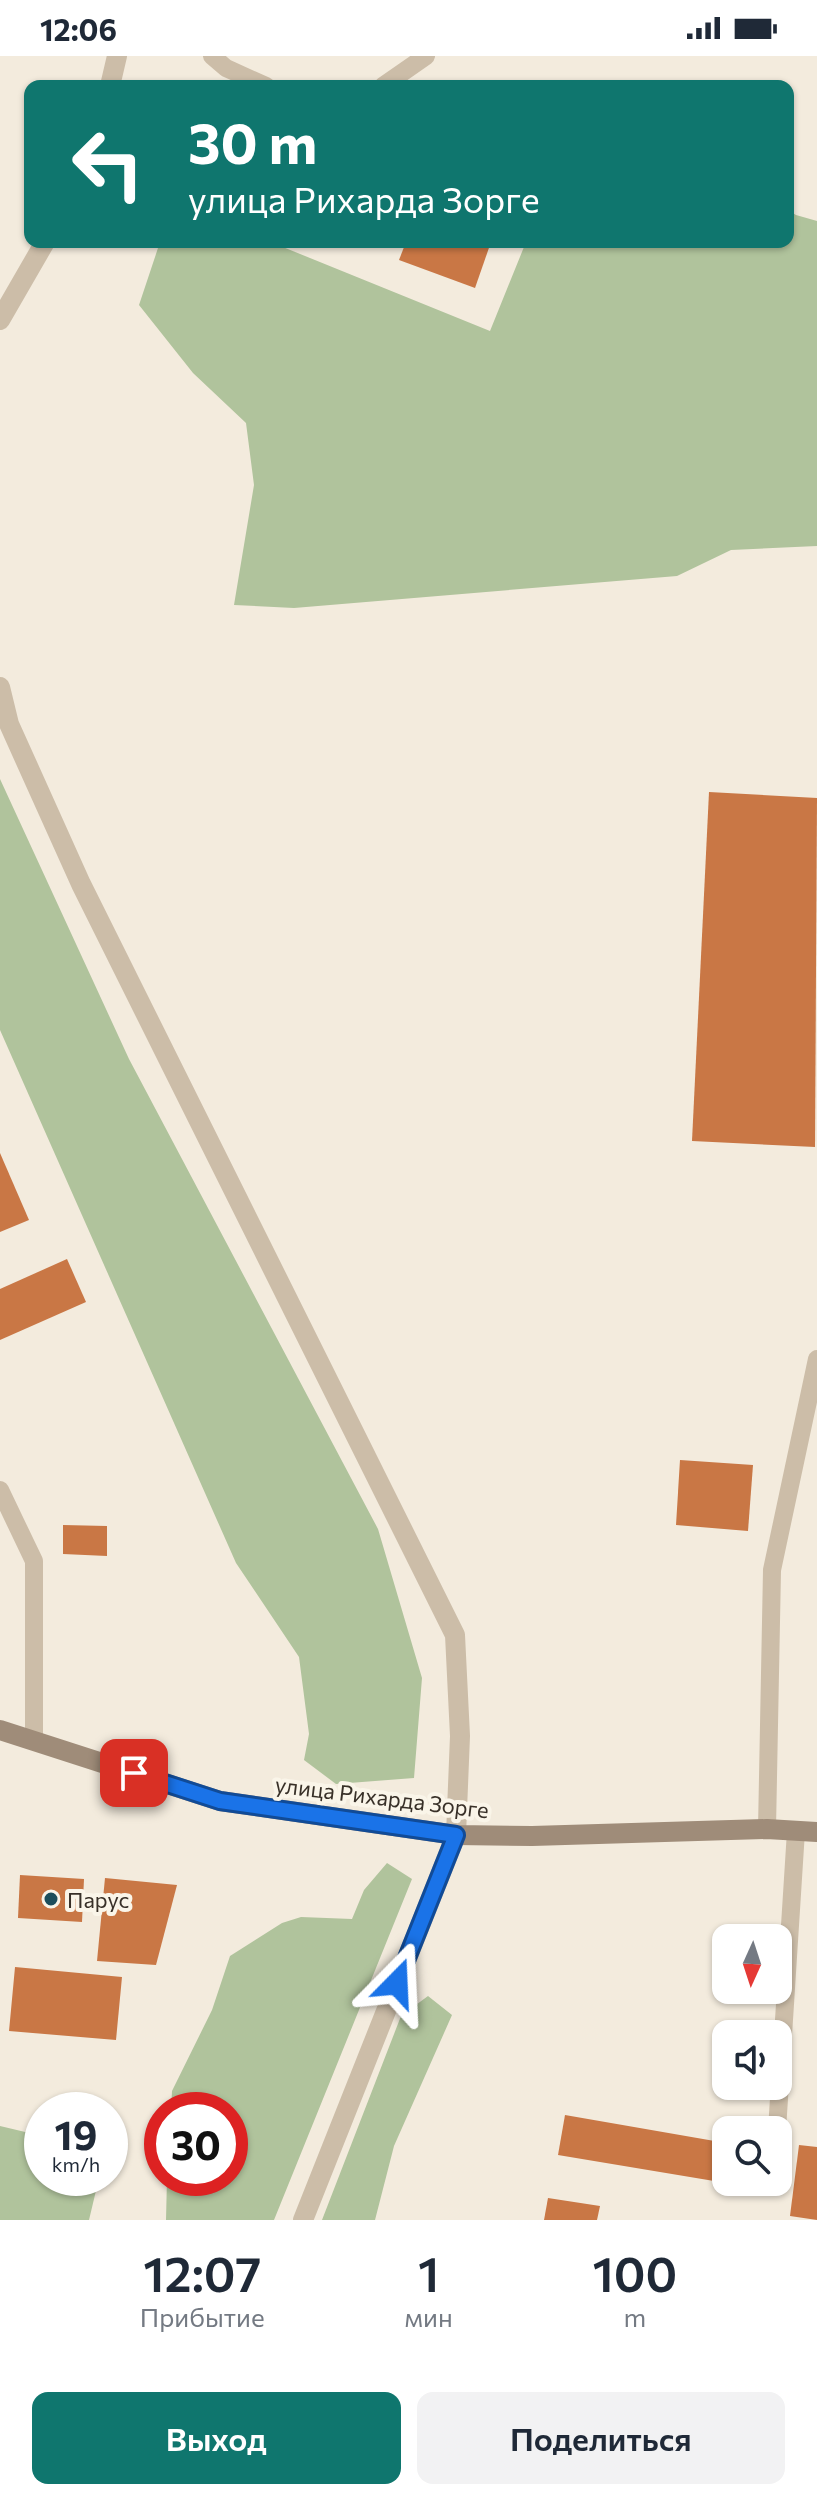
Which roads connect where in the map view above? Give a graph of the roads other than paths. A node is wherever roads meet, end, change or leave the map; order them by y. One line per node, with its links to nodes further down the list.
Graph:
1 (117, 56): 4 (street)
2 (212, 56): 5 (lane)
3 (426, 56): 6 (lane)
4 (111, 80)
5 (253, 80)
6 (392, 80)
7 (42, 248): 8 (street)
8 (0, 320)
9 (0, 687): 18 (street)
10 (817, 1359): 11 (lane)
11 (812, 1397): 15 (lane)
12 (0, 1490): 14 (lane)
13 (0, 1730): 14 (main road, улица Рихарда Зорге)
14 (34, 1739): 18 (main road, улица Рихарда Зорге)
15 (767, 1829): 16 (main road, улица Рихарда Зорге); 18 (main road, улица Рихарда Зорге)
16 (796, 1831): 17 (main road, улица Рихарда Зорге); 19 (lane)
17 (817, 1832)
18 (456, 1835): 20 (street)
19 (778, 2116)
20 (303, 2220)

